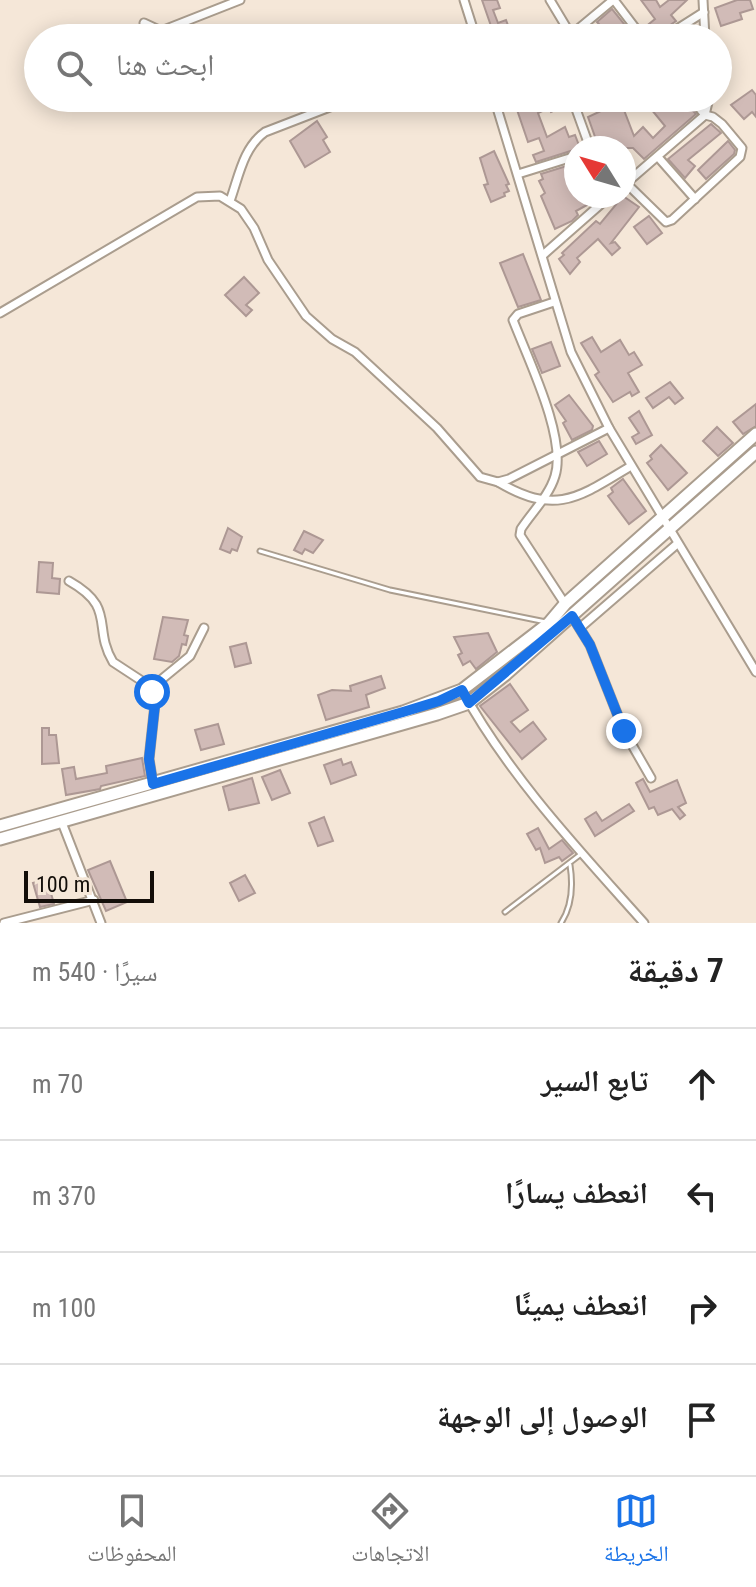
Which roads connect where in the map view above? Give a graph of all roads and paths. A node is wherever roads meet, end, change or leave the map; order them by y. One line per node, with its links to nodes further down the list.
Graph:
1 (240, 0): 7 (street)
2 (464, 0): 8 (street)
3 (550, 0): 9 (street)
4 (614, 0): 10 (street); 11 (street)
5 (703, 0): 6 (street)
6 (704, 12): 12 (street); 13 (street)
7 (177, 24)
8 (472, 24)
9 (562, 24)
10 (585, 24)
11 (632, 24)
12 (685, 24)
13 (704, 24)
14 (317, 112): 27 (street)
15 (498, 112): 23 (street)
16 (577, 112): 20 (street)
17 (703, 112): 19 (street)
18 (706, 112): 19 (street)
19 (705, 115): 21 (street); 26 (street)
20 (586, 136)
21 (658, 157): 24 (street); 26 (street)
22 (564, 160): 23 (street)
23 (518, 174): 29 (street)
24 (636, 175)
25 (636, 194): 26 (street)
26 (695, 199)
27 (230, 201): 31 (street); 37 (street)
28 (596, 208): 29 (street)
29 (543, 255): 30 (street)
30 (554, 302): 32 (street); 35 (street)
31 (0, 313)
32 (609, 428): 35 (street); 36 (street)
33 (756, 434): 39 (main road)
34 (756, 452): 40 (main road)
35 (559, 454): 37 (street); 38 (street)
36 (631, 466): 38 (street); 39 (street)
37 (498, 482): 38 (street)
38 (542, 500): 44 (street)
39 (662, 519): 40 (street); 44 (main road)
40 (669, 530): 41 (street); 45 (main road)
41 (677, 544): 47 (street); 49 (street)
42 (260, 551): 46 (lane)
43 (69, 581): 52 (street)
44 (565, 604): 46 (main road)
45 (572, 616): 47 (street); 51 (main road)
46 (549, 623): 50 (main road)
47 (581, 627): 53 (street)
48 (204, 628): 52 (street)
49 (756, 672)
50 (462, 690): 51 (street); 54 (main road)
51 (469, 703): 55 (main road); 58 (street)
52 (155, 704): 54 (street)
53 (651, 778)
54 (153, 784): 55 (main road)
55 (59, 816): 56 (main road); 57 (main road); 60 (street)
56 (0, 826)
57 (0, 839)
58 (582, 853): 59 (lane); 65 (street)
59 (569, 865): 61 (lane); 64 (lane)
60 (94, 900): 62 (street); 63 (street)
61 (505, 912)
62 (4, 923)
63 (101, 923)
64 (561, 923)
65 (644, 923)

